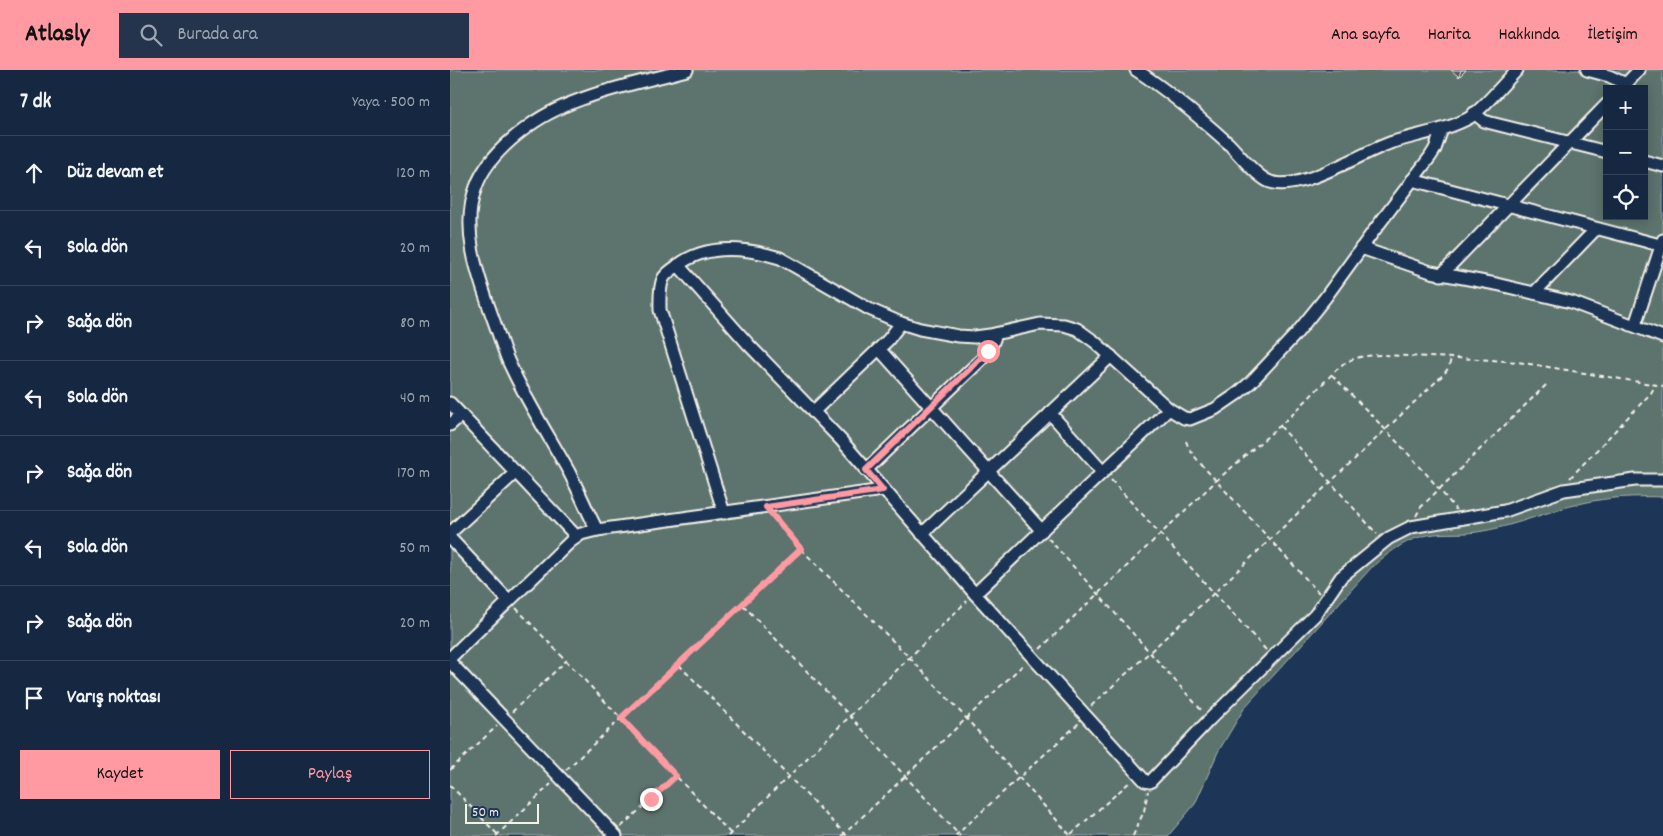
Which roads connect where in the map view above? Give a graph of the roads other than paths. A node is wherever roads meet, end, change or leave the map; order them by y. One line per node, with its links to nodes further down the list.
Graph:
1 (687, 70): 43 (street)
2 (1136, 70): 10 (street)
3 (1517, 70): 9 (street)
4 (1587, 70): 6 (street)
5 (1639, 70): 7 (street)
6 (1622, 85)
7 (1625, 85)
8 (1603, 108): 11 (street)
9 (1474, 113): 10 (street); 11 (street)
10 (1442, 129): 15 (street)
11 (1570, 143): 12 (street); 16 (street)
12 (1603, 151)
13 (1648, 162): 14 (street)
14 (1663, 166)
15 (1412, 180): 16 (street); 19 (street)
16 (1510, 206): 17 (street); 21 (street)
17 (1596, 229): 18 (street); 22 (street)
18 (1662, 243): 24 (street)
19 (1361, 248): 21 (street); 31 (street)
20 (678, 265): 23 (street); 32 (street); 42 (street)
21 (1441, 275): 22 (street)
22 (1534, 293): 24 (street)
23 (901, 323): 25 (street); 27 (street)
24 (1635, 325): 26 (street)
25 (996, 334): 28 (street); 30 (street)
26 (1663, 337)
27 (879, 349): 30 (street); 32 (street)
28 (1110, 356): 31 (street); 33 (street)
29 (450, 404): 34 (street)
30 (931, 407): 36 (street); 37 (street)
31 (1170, 409): 39 (street)
32 (813, 412): 36 (street)
33 (1050, 413): 37 (street); 39 (street)
34 (461, 415): 35 (street); 38 (street)
35 (450, 425)
36 (866, 470): 41 (street)
37 (989, 471): 44 (street); 46 (street)
38 (516, 472): 45 (street); 47 (street)
39 (1103, 472): 44 (street)
40 (1663, 480): 49 (street)
41 (883, 490): 42 (street); 46 (street)
42 (724, 513): 43 (street)
43 (597, 530): 47 (street)
44 (1042, 530): 49 (street)
45 (450, 533)
46 (922, 534): 49 (street)
47 (577, 537): 50 (street)
48 (450, 538): 50 (street)
49 (975, 594)
50 (509, 601): 51 (street)
51 (450, 660): 52 (street)
52 (615, 835)

